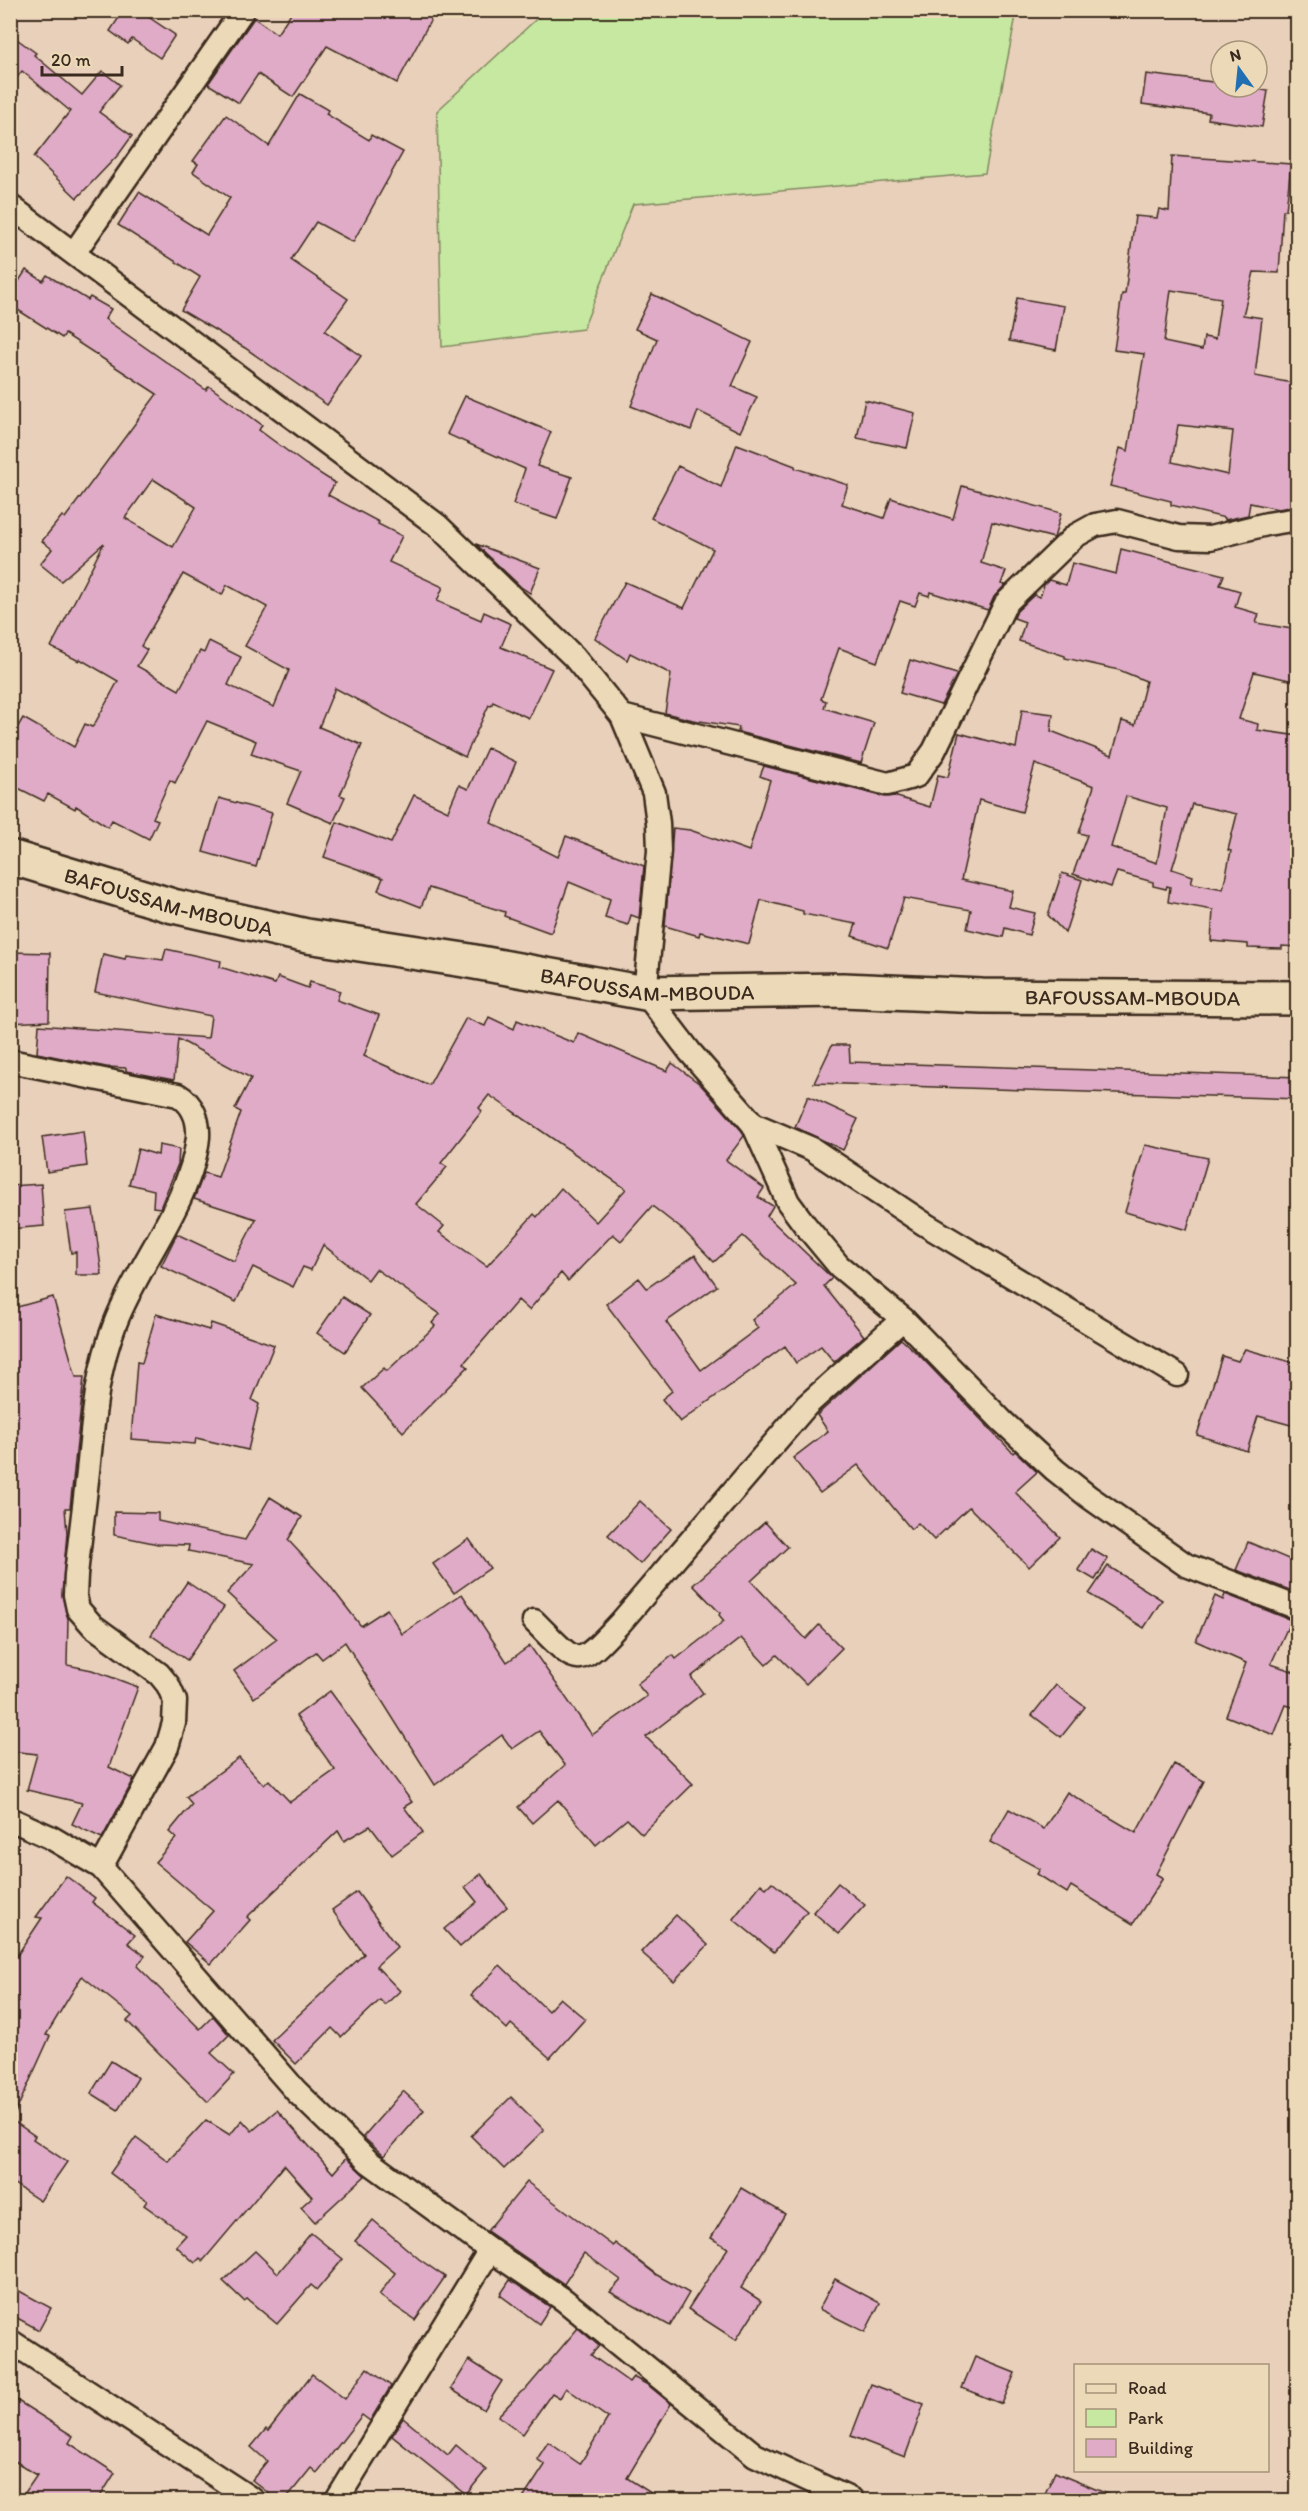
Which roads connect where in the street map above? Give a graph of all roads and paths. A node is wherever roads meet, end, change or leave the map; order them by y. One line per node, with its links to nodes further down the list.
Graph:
1 (243, 10): 3 (street)
2 (10, 206): 3 (street)
3 (74, 253): 5 (street)
4 (1298, 519): 5 (street)
5 (622, 716): 7 (street)
6 (10, 857): 7 (highway, BAFOUSSAM-MBOUDA)
7 (645, 993): 8 (highway, BAFOUSSAM-MBOUDA); 10 (street)
8 (1298, 998)
9 (10, 1061): 16 (street)
10 (753, 1124): 11 (street); 12 (street)
11 (903, 1319): 13 (street); 14 (street)
12 (1177, 1375)
13 (1298, 1608)
14 (534, 1621)
15 (10, 1819): 16 (street)
16 (101, 1867): 17 (street)
17 (490, 2250): 20 (street); 21 (street)
18 (10, 2341): 19 (street)
19 (254, 2500)
20 (337, 2500)
21 (852, 2500)

